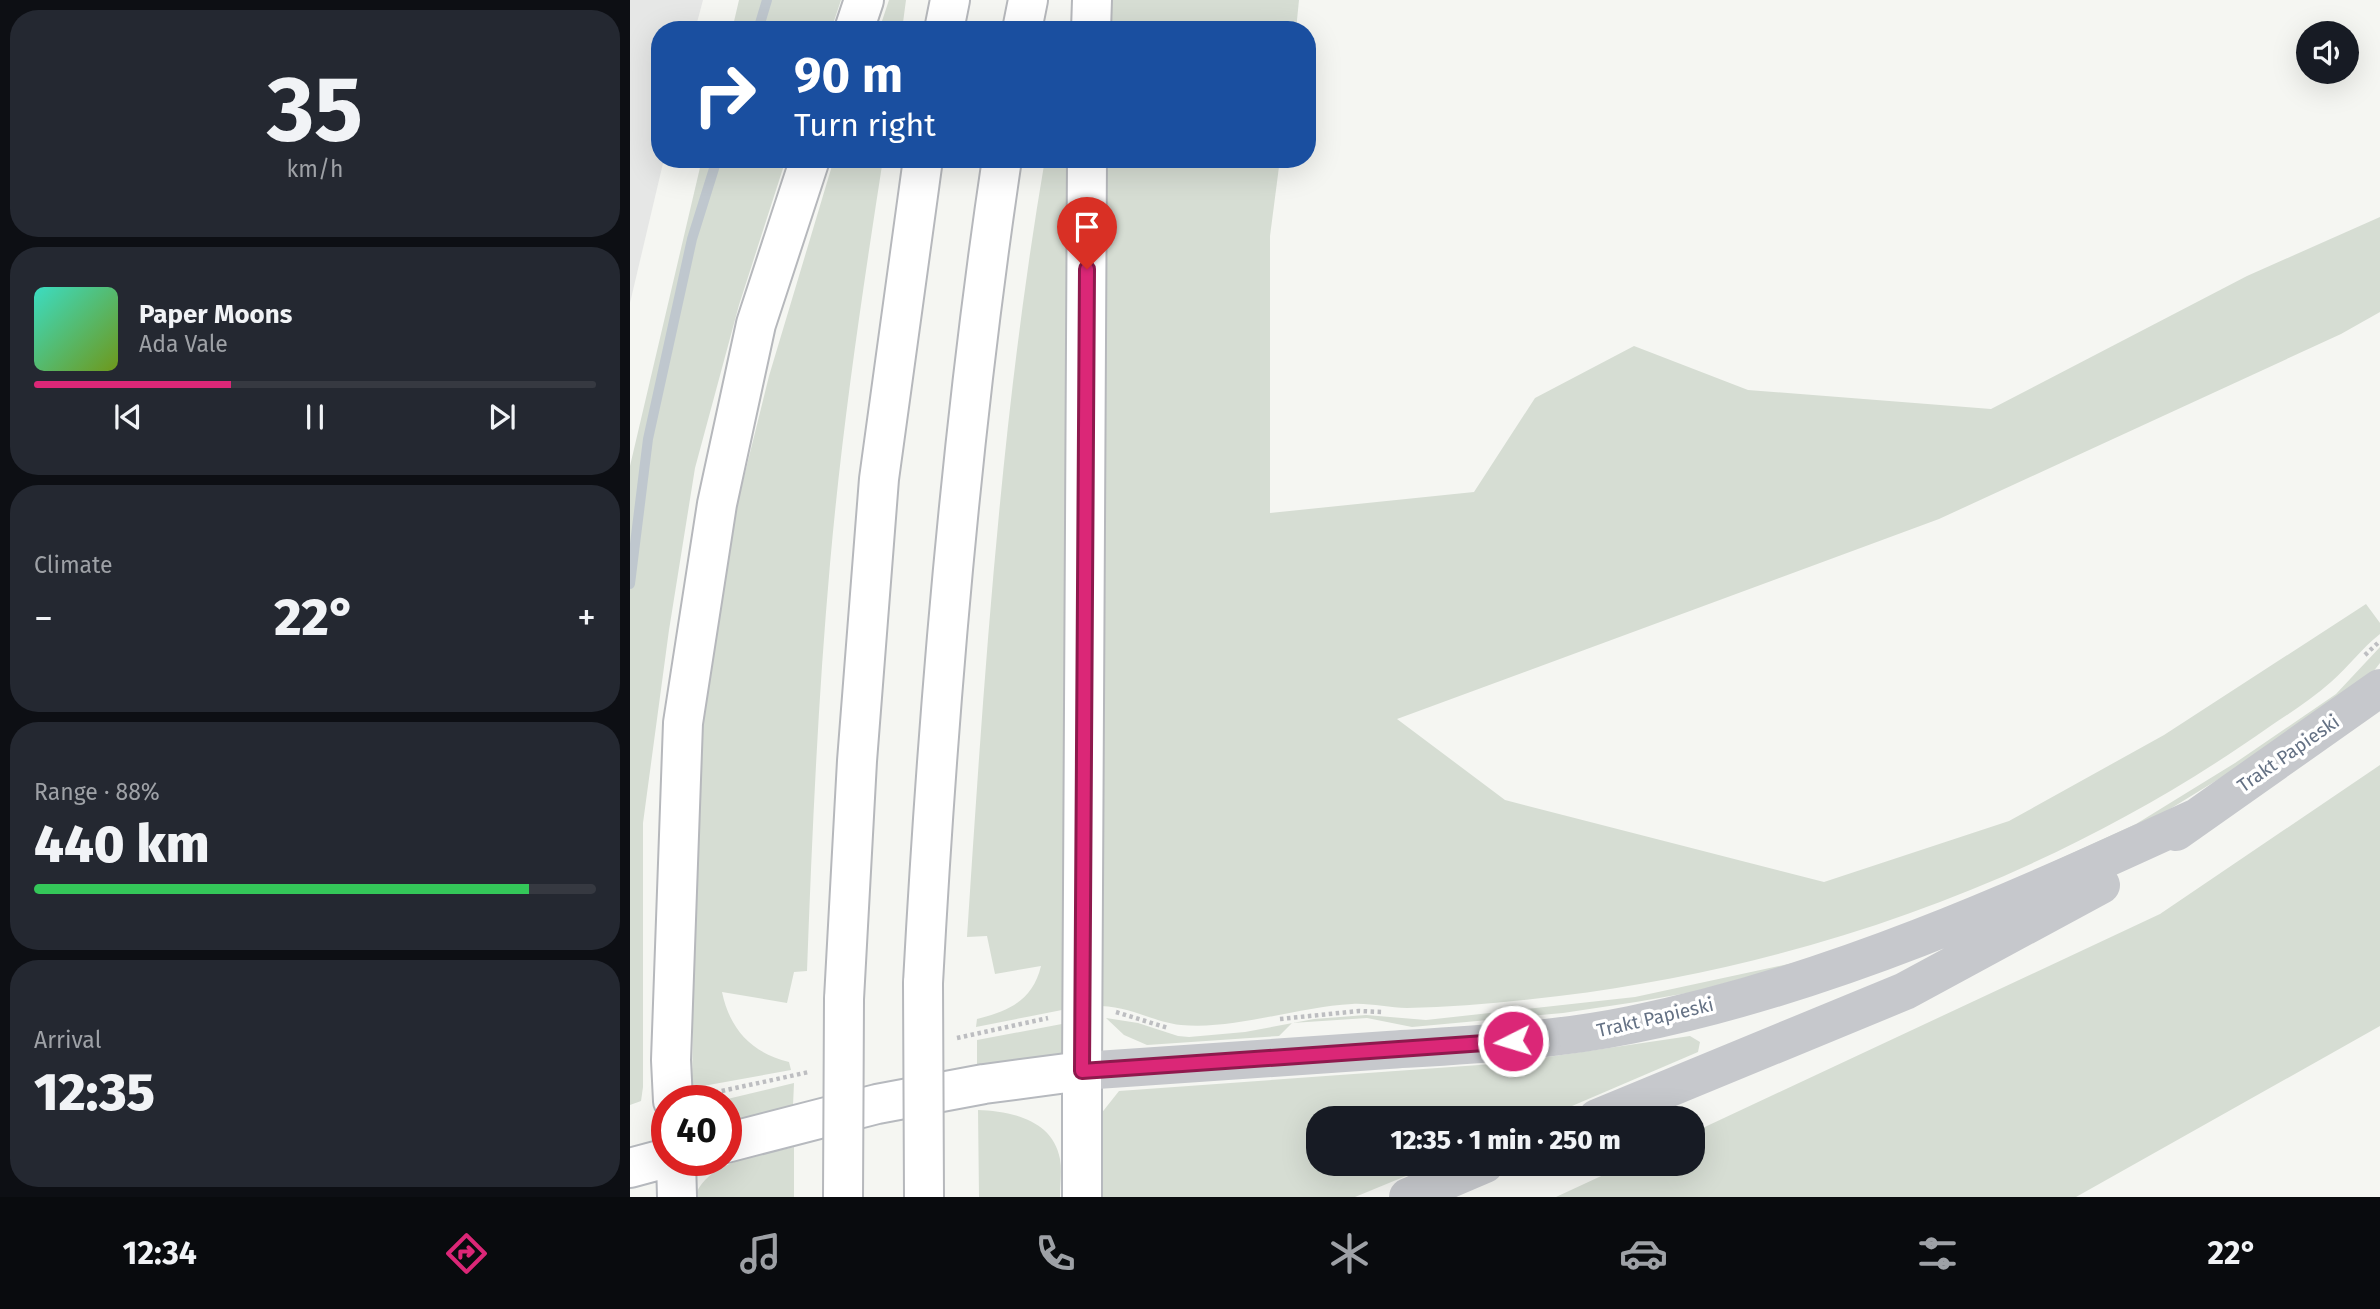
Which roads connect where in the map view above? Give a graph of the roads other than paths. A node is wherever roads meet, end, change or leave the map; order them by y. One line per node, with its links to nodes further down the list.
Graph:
1 (864, 0): 5 (main road)
2 (950, 0): 6 (main road)
3 (1028, 0): 7 (main road)
4 (1092, 0): 8 (main road)
5 (857, 21)
6 (946, 21)
7 (1024, 21)
8 (1091, 21)
9 (807, 168): 16 (main road)
10 (922, 168): 24 (main road, bridge)
11 (1001, 168): 25 (main road, bridge)
12 (1087, 168): 15 (main road)
13 (2369, 675): 14 (street, Trakt Papieski)
14 (2195, 818): 15 (street, Trakt Papieski); 17 (street, Trakt Papieski)
15 (1082, 1071): 18 (main road); 26 (main road)
16 (672, 1085)
17 (1626, 1106)
18 (742, 1139)
19 (651, 1162): 20 (main road)
20 (630, 1168)
21 (676, 1176): 23 (main road)
22 (1457, 1176): 27 (street)
23 (677, 1197)
24 (843, 1197)
25 (923, 1197)
26 (1082, 1197)
27 (1408, 1197)

